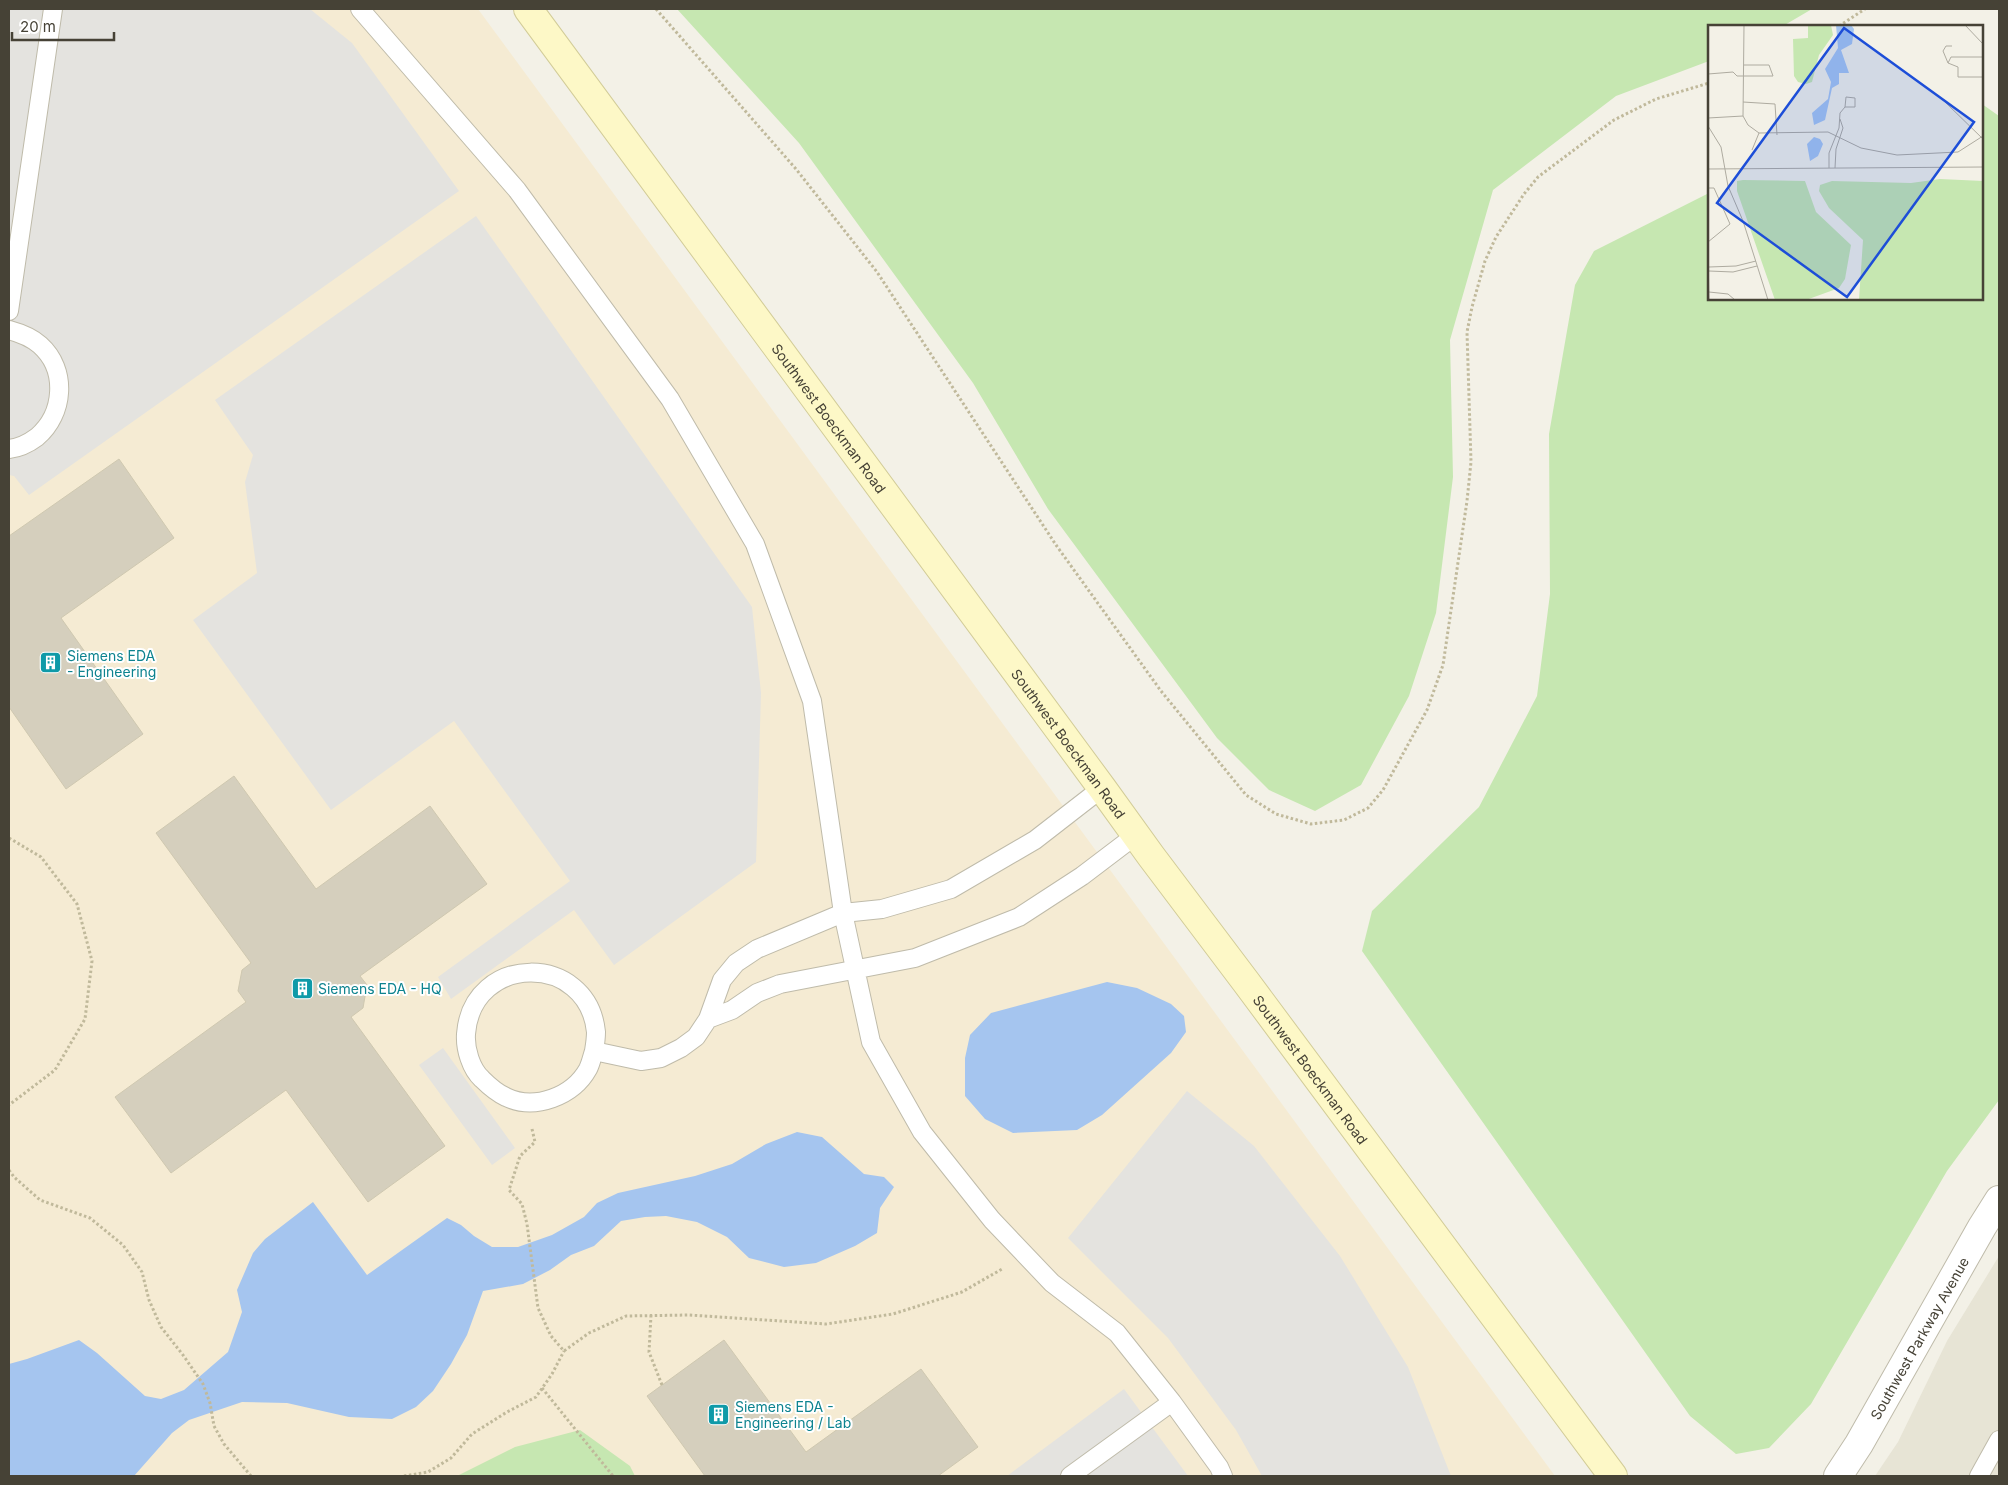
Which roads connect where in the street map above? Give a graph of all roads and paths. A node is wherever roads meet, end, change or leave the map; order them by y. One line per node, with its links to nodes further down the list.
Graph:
1 (53, 9): 8 (lane)
2 (360, 9): 14 (lane)
3 (528, 9): 11 (main road, Southwest Boeckman Road)
4 (656, 9): 7 (path)
5 (1865, 9): 6 (path)
6 (1841, 25)
7 (1708, 83)
8 (9, 310)
9 (9, 330): 10 (lane)
10 (9, 449)
11 (1102, 788): 12 (main road, Southwest Boeckman Road); 14 (lane)
12 (1136, 835): 15 (lane); 35 (main road, Southwest Boeckman Road)
13 (9, 838): 19 (path)
14 (843, 913): 15 (lane); 16 (lane)
15 (855, 971): 16 (lane); 22 (lane)
16 (708, 1019): 17 (lane)
17 (594, 1051): 18 (lane); 18 (lane)
18 (526, 1102): 24 (path)
19 (9, 1105)
20 (9, 1170): 30 (path)
21 (1999, 1200): 36 (street, Southwest Parkway Avenue)
22 (1024, 1254): 23 (path); 27 (lane)
23 (650, 1315): 24 (path); 25 (path)
24 (564, 1351): 26 (path)
25 (662, 1385)
26 (542, 1388): 29 (path); 32 (path)
27 (1172, 1402): 33 (lane); 34 (lane)
28 (1999, 1440): 37 (lane)
29 (417, 1475): 31 (path)
30 (251, 1476)
31 (404, 1476)
32 (613, 1476)
33 (1070, 1476)
34 (1223, 1476)
35 (1613, 1476)
36 (1838, 1476)
37 (1979, 1476)

